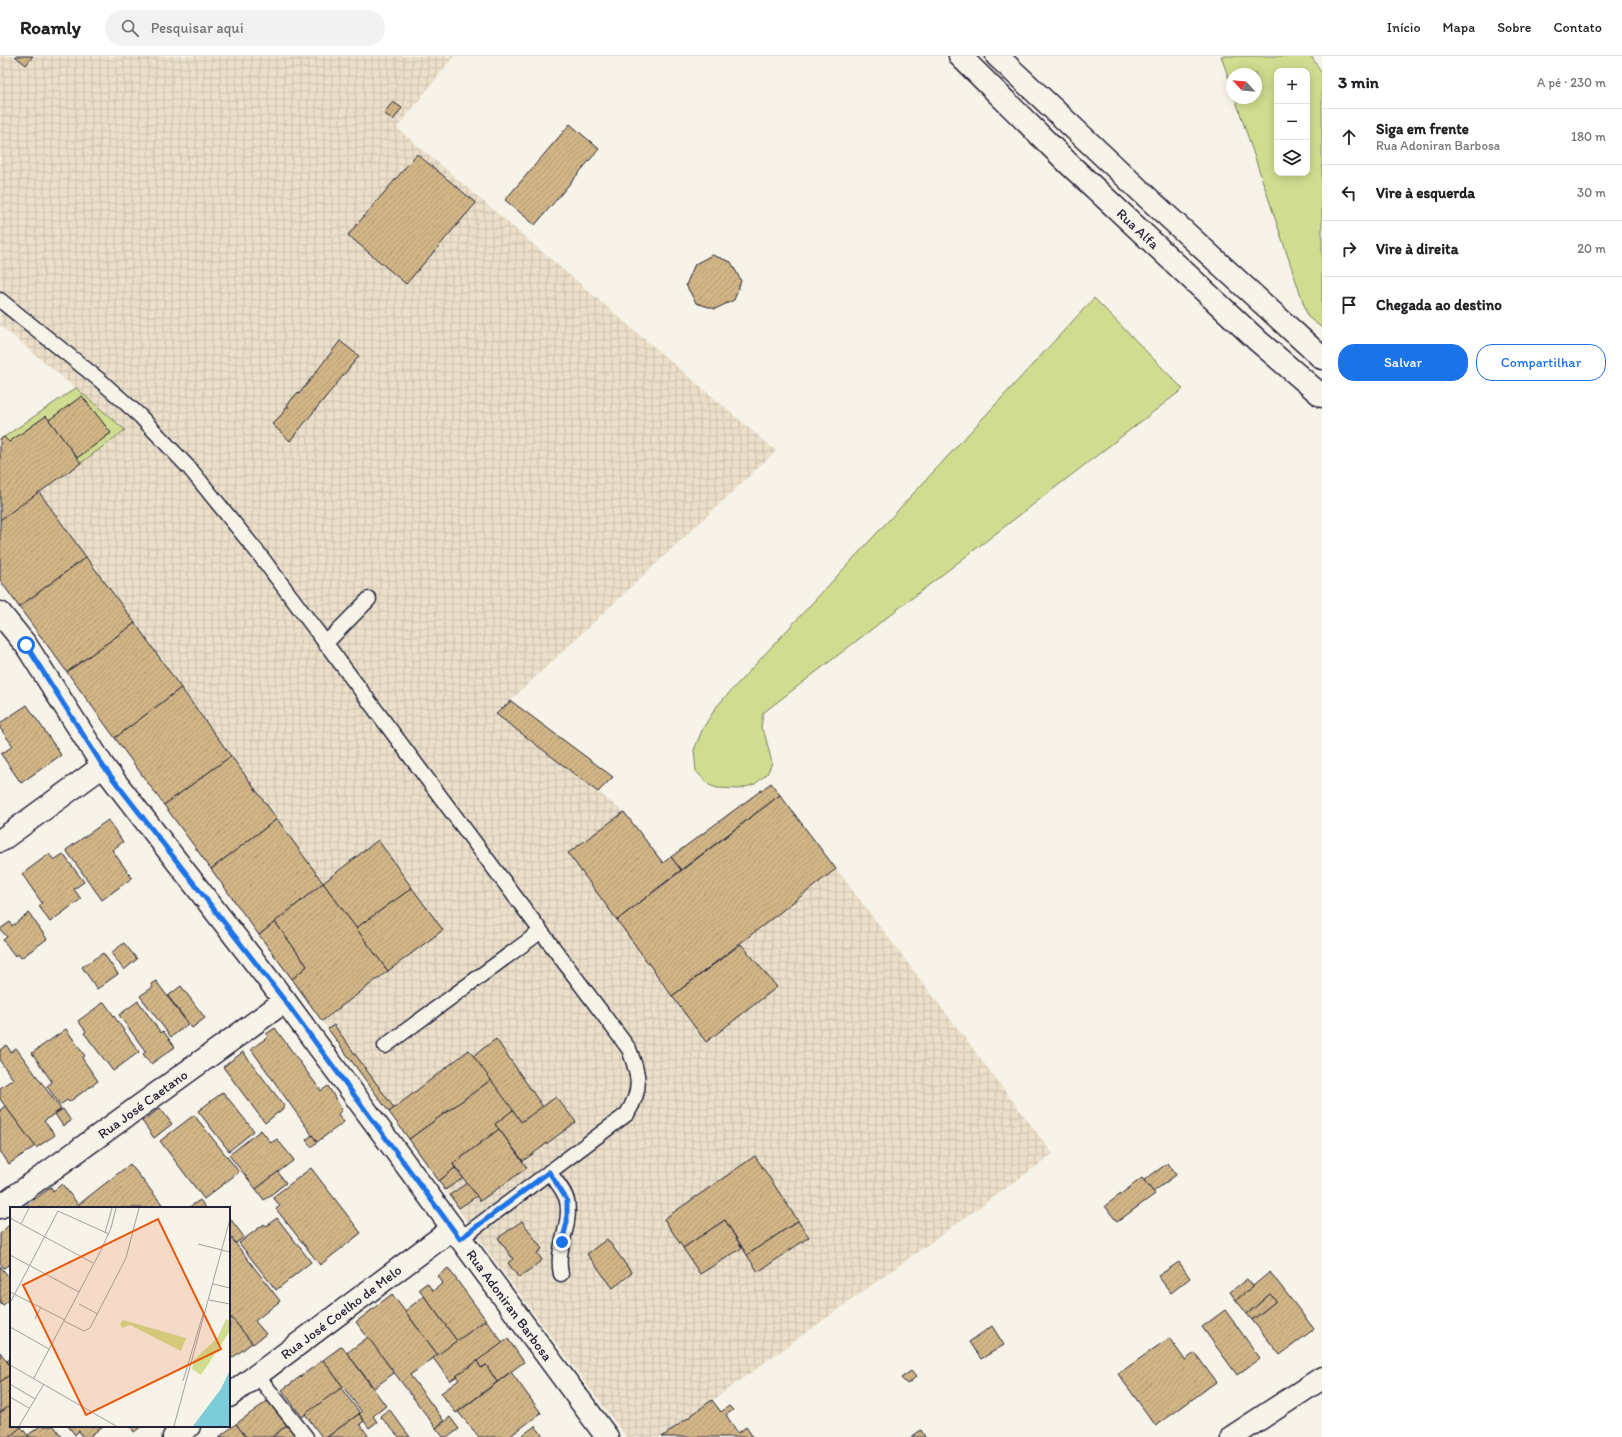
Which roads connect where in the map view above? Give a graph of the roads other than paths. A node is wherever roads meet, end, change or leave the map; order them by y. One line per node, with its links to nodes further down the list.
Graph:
1 (997, 56): 4 (street, Rua Alfa)
2 (970, 59): 5 (street, Rua Alfa)
3 (0, 300): 8 (lane)
4 (1322, 358)
5 (1322, 396)
6 (369, 599): 8 (lane)
7 (0, 613): 9 (street, Rua Adoniran Barbosa)
8 (326, 644): 11 (lane)
9 (103, 766): 10 (street); 12 (street, Rua Adoniran Barbosa)
10 (0, 842)
11 (540, 932): 13 (lane); 14 (lane)
12 (285, 1001): 15 (street, Rua José Caetano); 16 (street, Rua Adoniran Barbosa)
13 (385, 1046)
14 (549, 1172): 16 (lane); 17 (lane)
15 (0, 1207)
16 (456, 1234): 18 (street, Rua José Coelho de Melo); 24 (street, Rua Adoniran Barbosa)
17 (561, 1274)
18 (257, 1375): 20 (street, Rua José Coelho de Melo); 23 (lane)
19 (1322, 1378): 25 (street)
20 (230, 1395)
21 (188, 1427): 22 (street)
22 (174, 1437)
23 (306, 1437)
24 (607, 1437)
25 (1232, 1437)

